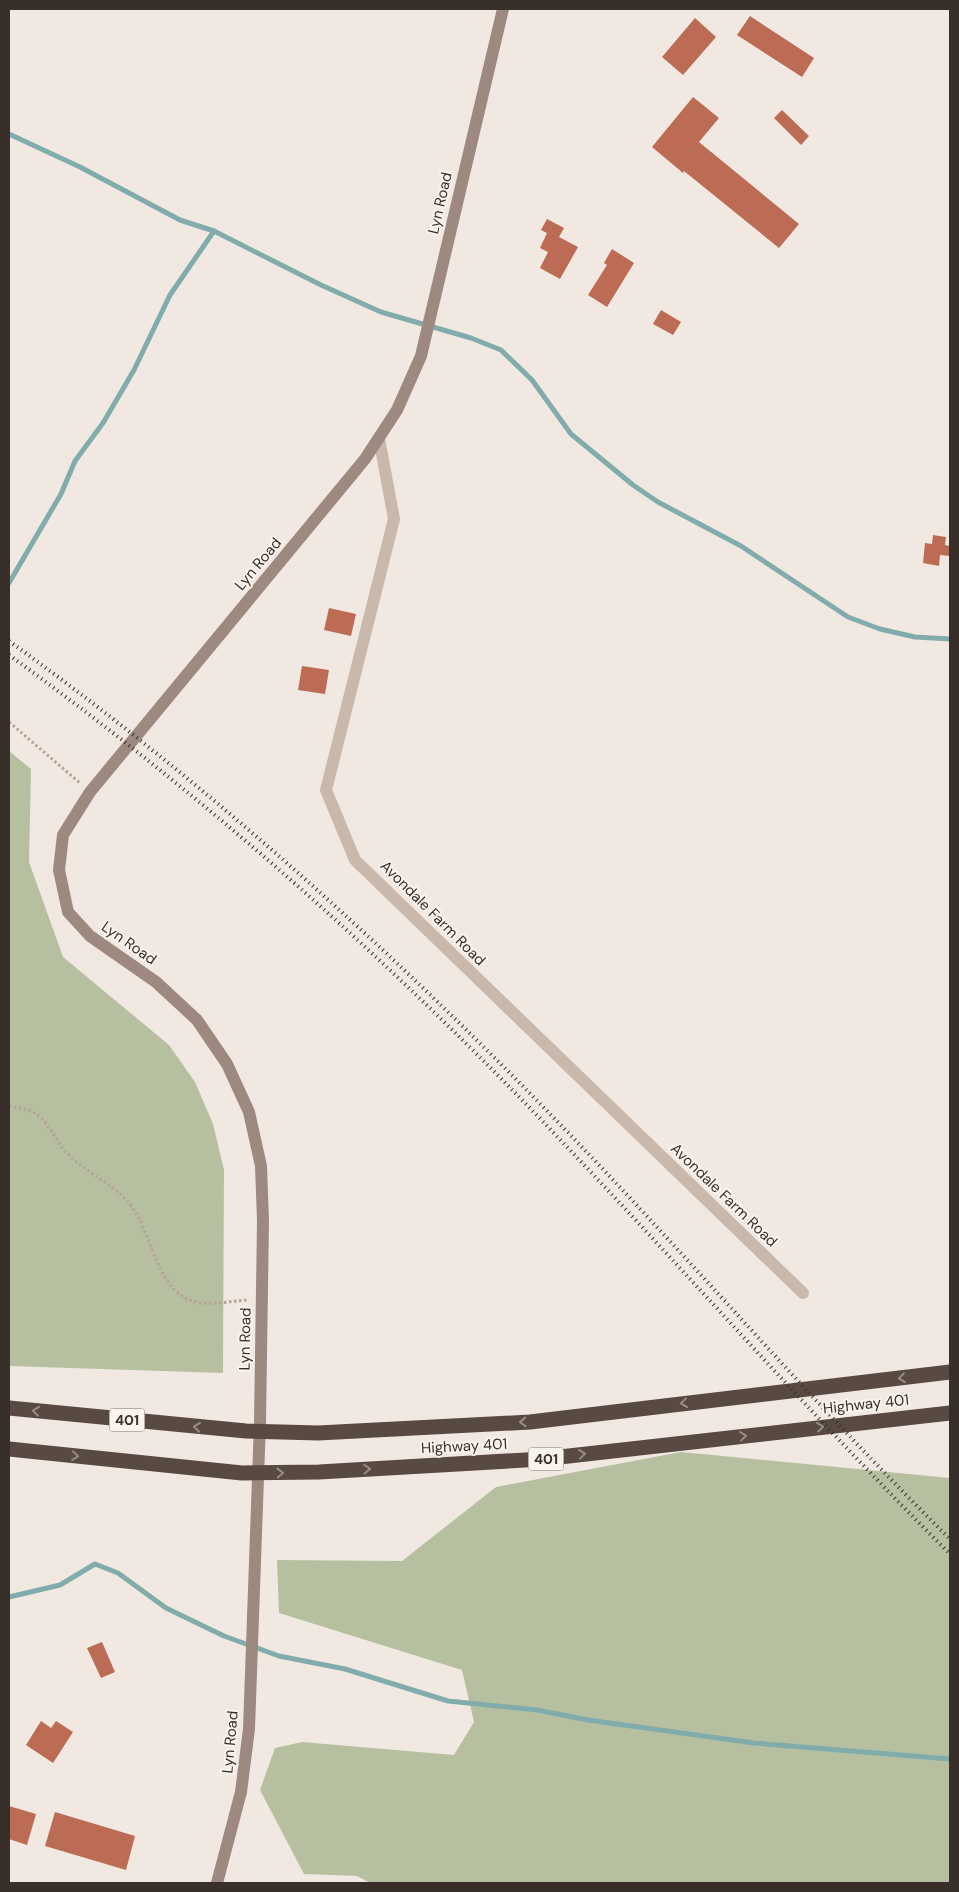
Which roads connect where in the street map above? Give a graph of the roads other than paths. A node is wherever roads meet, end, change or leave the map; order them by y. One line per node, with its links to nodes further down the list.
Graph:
1 (503, 9): 2 (main road, Lyn Road)
2 (379, 438): 3 (street, Avondale Farm Road); 8 (main road, Lyn Road)
3 (802, 1293)
4 (950, 1372): 5 (highway, Highway 401 / 401, one-way to 5)
5 (9, 1408)
6 (950, 1413): 7 (highway, Highway 401 / 401, one-way to 6)
7 (9, 1449)
8 (217, 1883)

